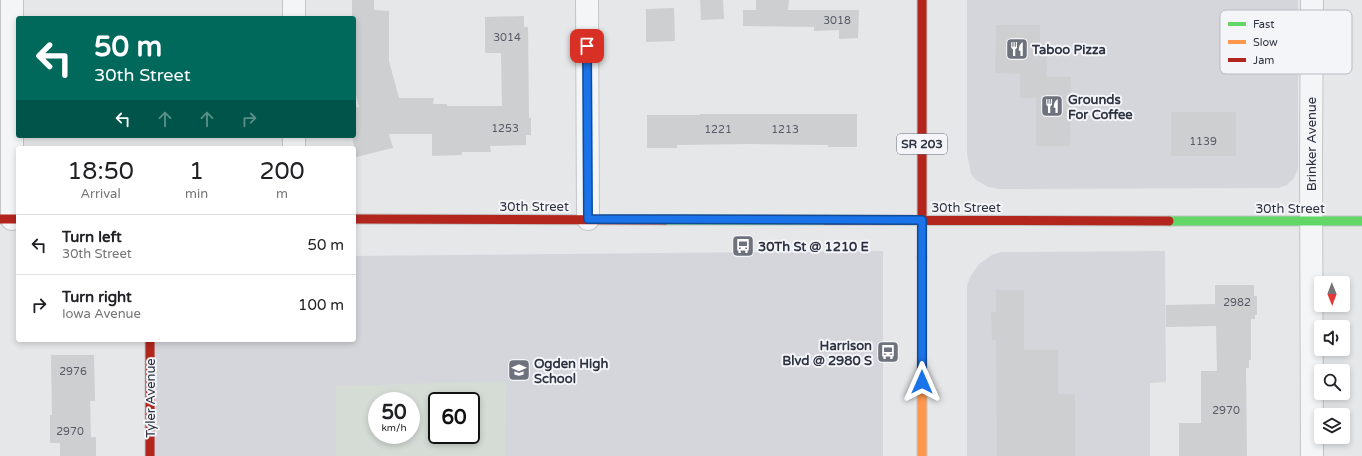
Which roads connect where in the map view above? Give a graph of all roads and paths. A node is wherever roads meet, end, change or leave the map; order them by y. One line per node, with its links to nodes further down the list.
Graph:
1 (12, 0): 9 (street)
2 (294, 0): 7 (street)
3 (587, 0): 11 (street)
4 (922, 0): 12 (main road, SR 203)
5 (1312, 0): 6 (street, Brinker Avenue)
6 (1312, 10)
7 (294, 16)
8 (1311, 74): 13 (street, Brinker Avenue)
9 (10, 219)
10 (356, 219): 11 (main road, 30th Street)
11 (588, 219): 12 (main road, 30th Street)
12 (922, 220): 13 (main road, 30th Street); 17 (main road, SR 203)
13 (1310, 221): 14 (main road, 30th Street); 18 (street, Brinker Avenue)
14 (1362, 221)
15 (150, 342): 16 (main road, Tyler Avenue)
16 (150, 456)
17 (922, 456)
18 (1312, 456)

